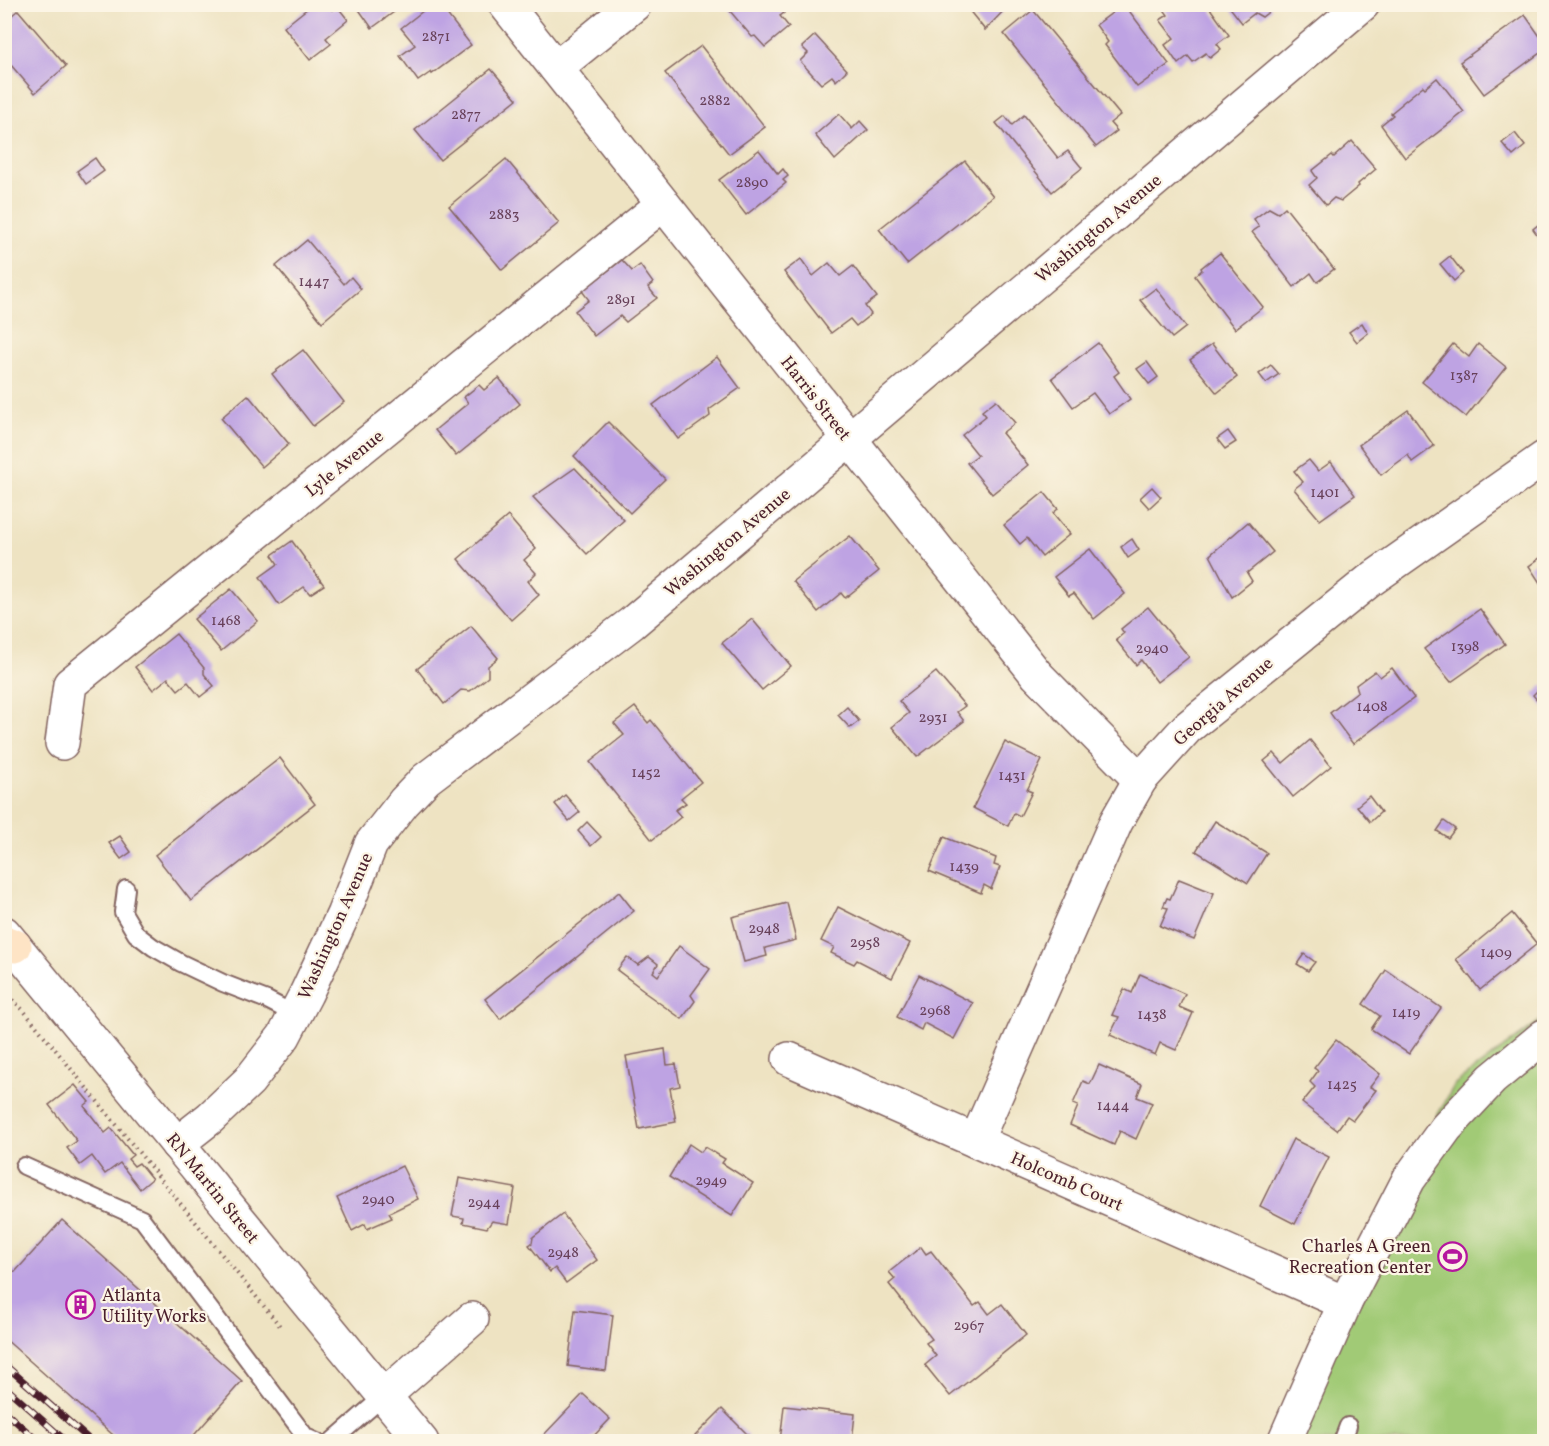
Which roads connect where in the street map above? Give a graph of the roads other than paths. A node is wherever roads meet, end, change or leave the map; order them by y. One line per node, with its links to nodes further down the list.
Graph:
1 (505, 4): 4 (street, Harris Street)
2 (635, 4): 4 (street)
3 (1363, 4): 6 (street, Washington Avenue)
4 (556, 69): 5 (street, Harris Street)
5 (663, 204): 6 (street, Harris Street); 8 (street, Lyle Avenue)
6 (849, 439): 9 (street, Harris Street); 12 (street, Washington Avenue)
7 (1545, 458): 9 (street, Georgia Avenue)
8 (62, 743)
9 (1140, 780): 15 (street, Georgia Avenue)
10 (126, 889): 12 (lane)
11 (8, 941): 16 (street, RN Martin Street)
12 (296, 1015): 16 (street, Washington Avenue)
13 (1545, 1036): 18 (street)
14 (789, 1059): 15 (street, Holcomb Court)
15 (976, 1141): 18 (street, Holcomb Court)
16 (177, 1144): 20 (street, RN Martin Street)
17 (24, 1166): 21 (lane)
18 (1345, 1303): 24 (street)
19 (472, 1319): 20 (street)
20 (384, 1396): 22 (lane); 23 (street, RN Martin Street)
21 (317, 1442)
22 (331, 1442)
23 (422, 1442)
24 (1284, 1442)

